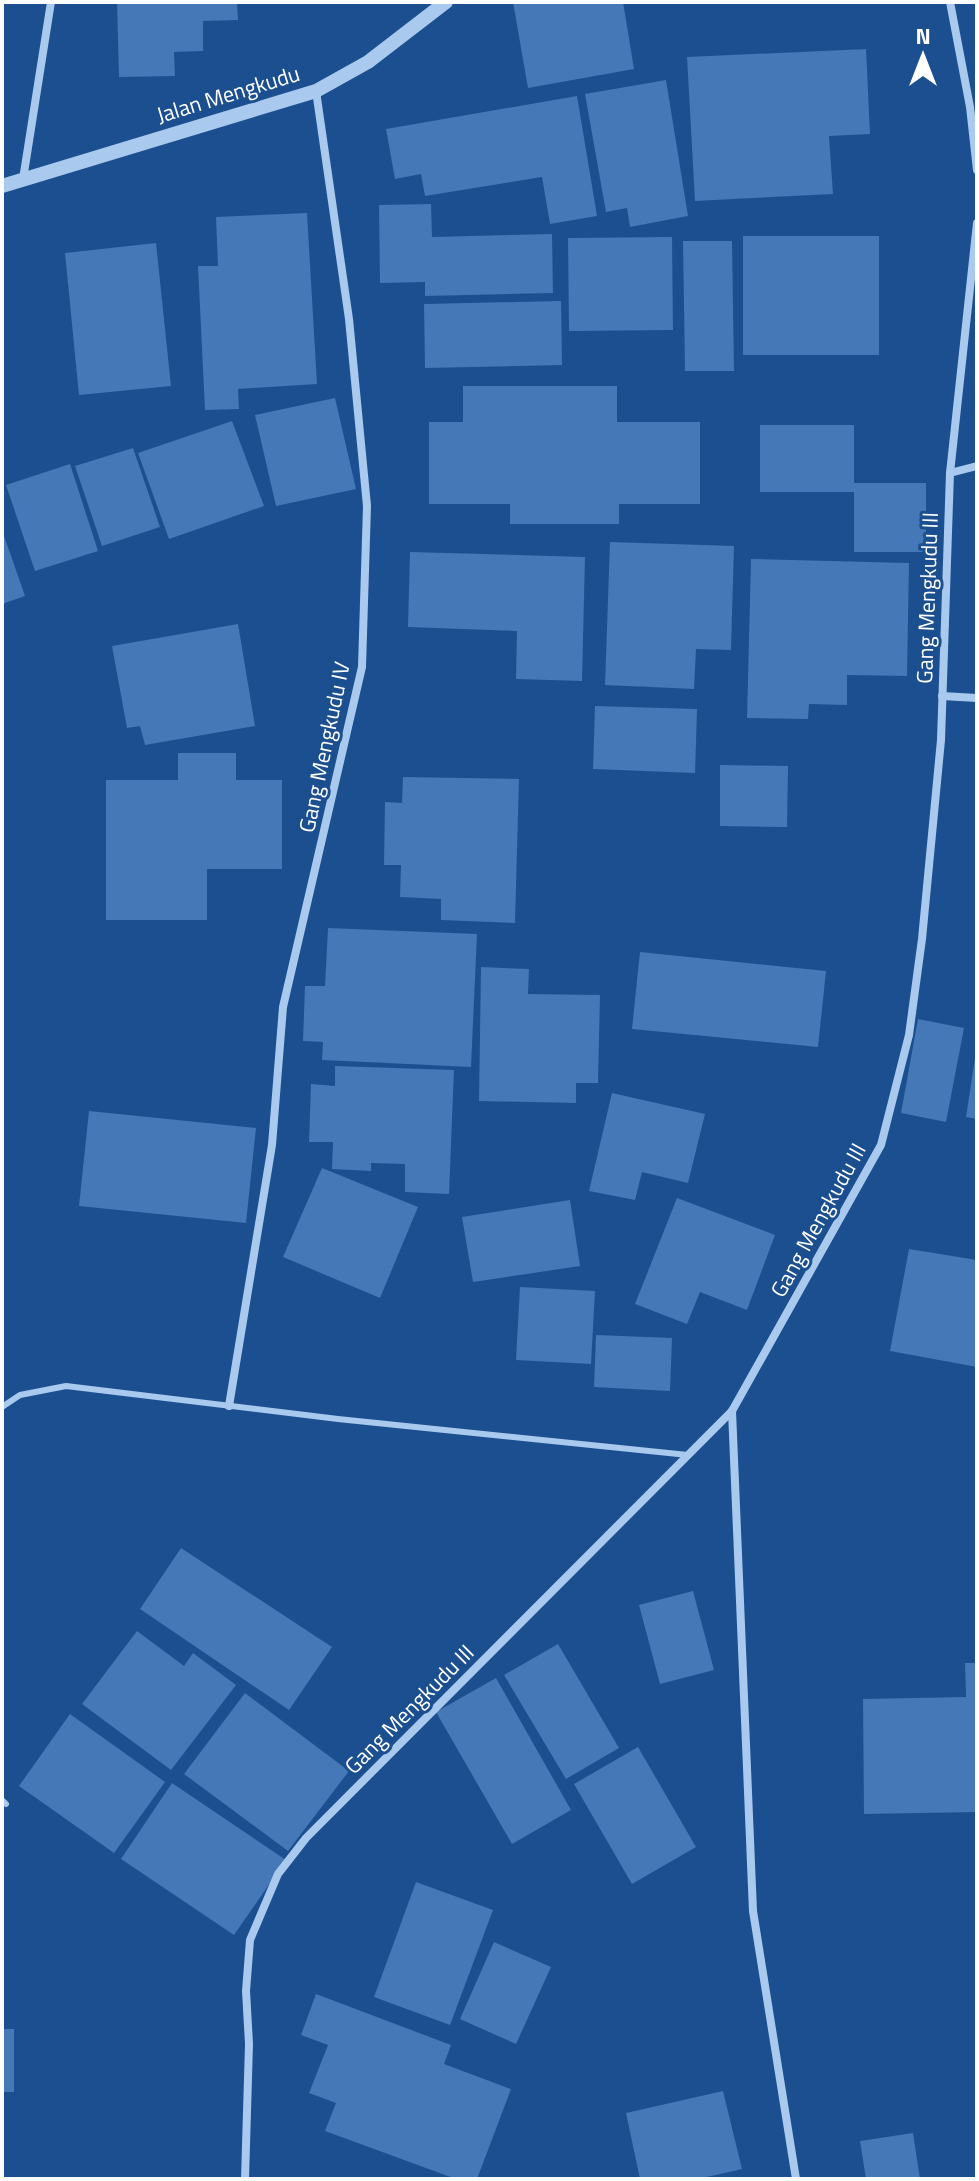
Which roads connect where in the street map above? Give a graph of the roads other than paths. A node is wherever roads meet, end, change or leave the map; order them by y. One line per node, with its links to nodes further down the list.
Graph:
1 (51, 2): 6 (street)
2 (446, 2): 4 (street, Jalan Mengkudu)
3 (950, 2): 5 (street)
4 (316, 91): 6 (street, Jalan Mengkudu); 13 (street, Gang Mengkudu IV)
5 (977, 170)
6 (23, 179): 7 (street, Jalan Mengkudu)
7 (2, 186)
8 (977, 223): 10 (street, Gang Mengkudu III)
9 (977, 466): 10 (street)
10 (950, 473): 11 (street, Gang Mengkudu III)
11 (942, 696): 12 (street); 15 (street, Gang Mengkudu III)
12 (977, 698)
13 (229, 1406): 14 (lane); 16 (lane)
14 (2, 1407)
15 (732, 1411): 16 (street, Gang Mengkudu III); 18 (street)
16 (688, 1455): 17 (street, Gang Mengkudu III)
17 (245, 2179)
18 (796, 2179)

